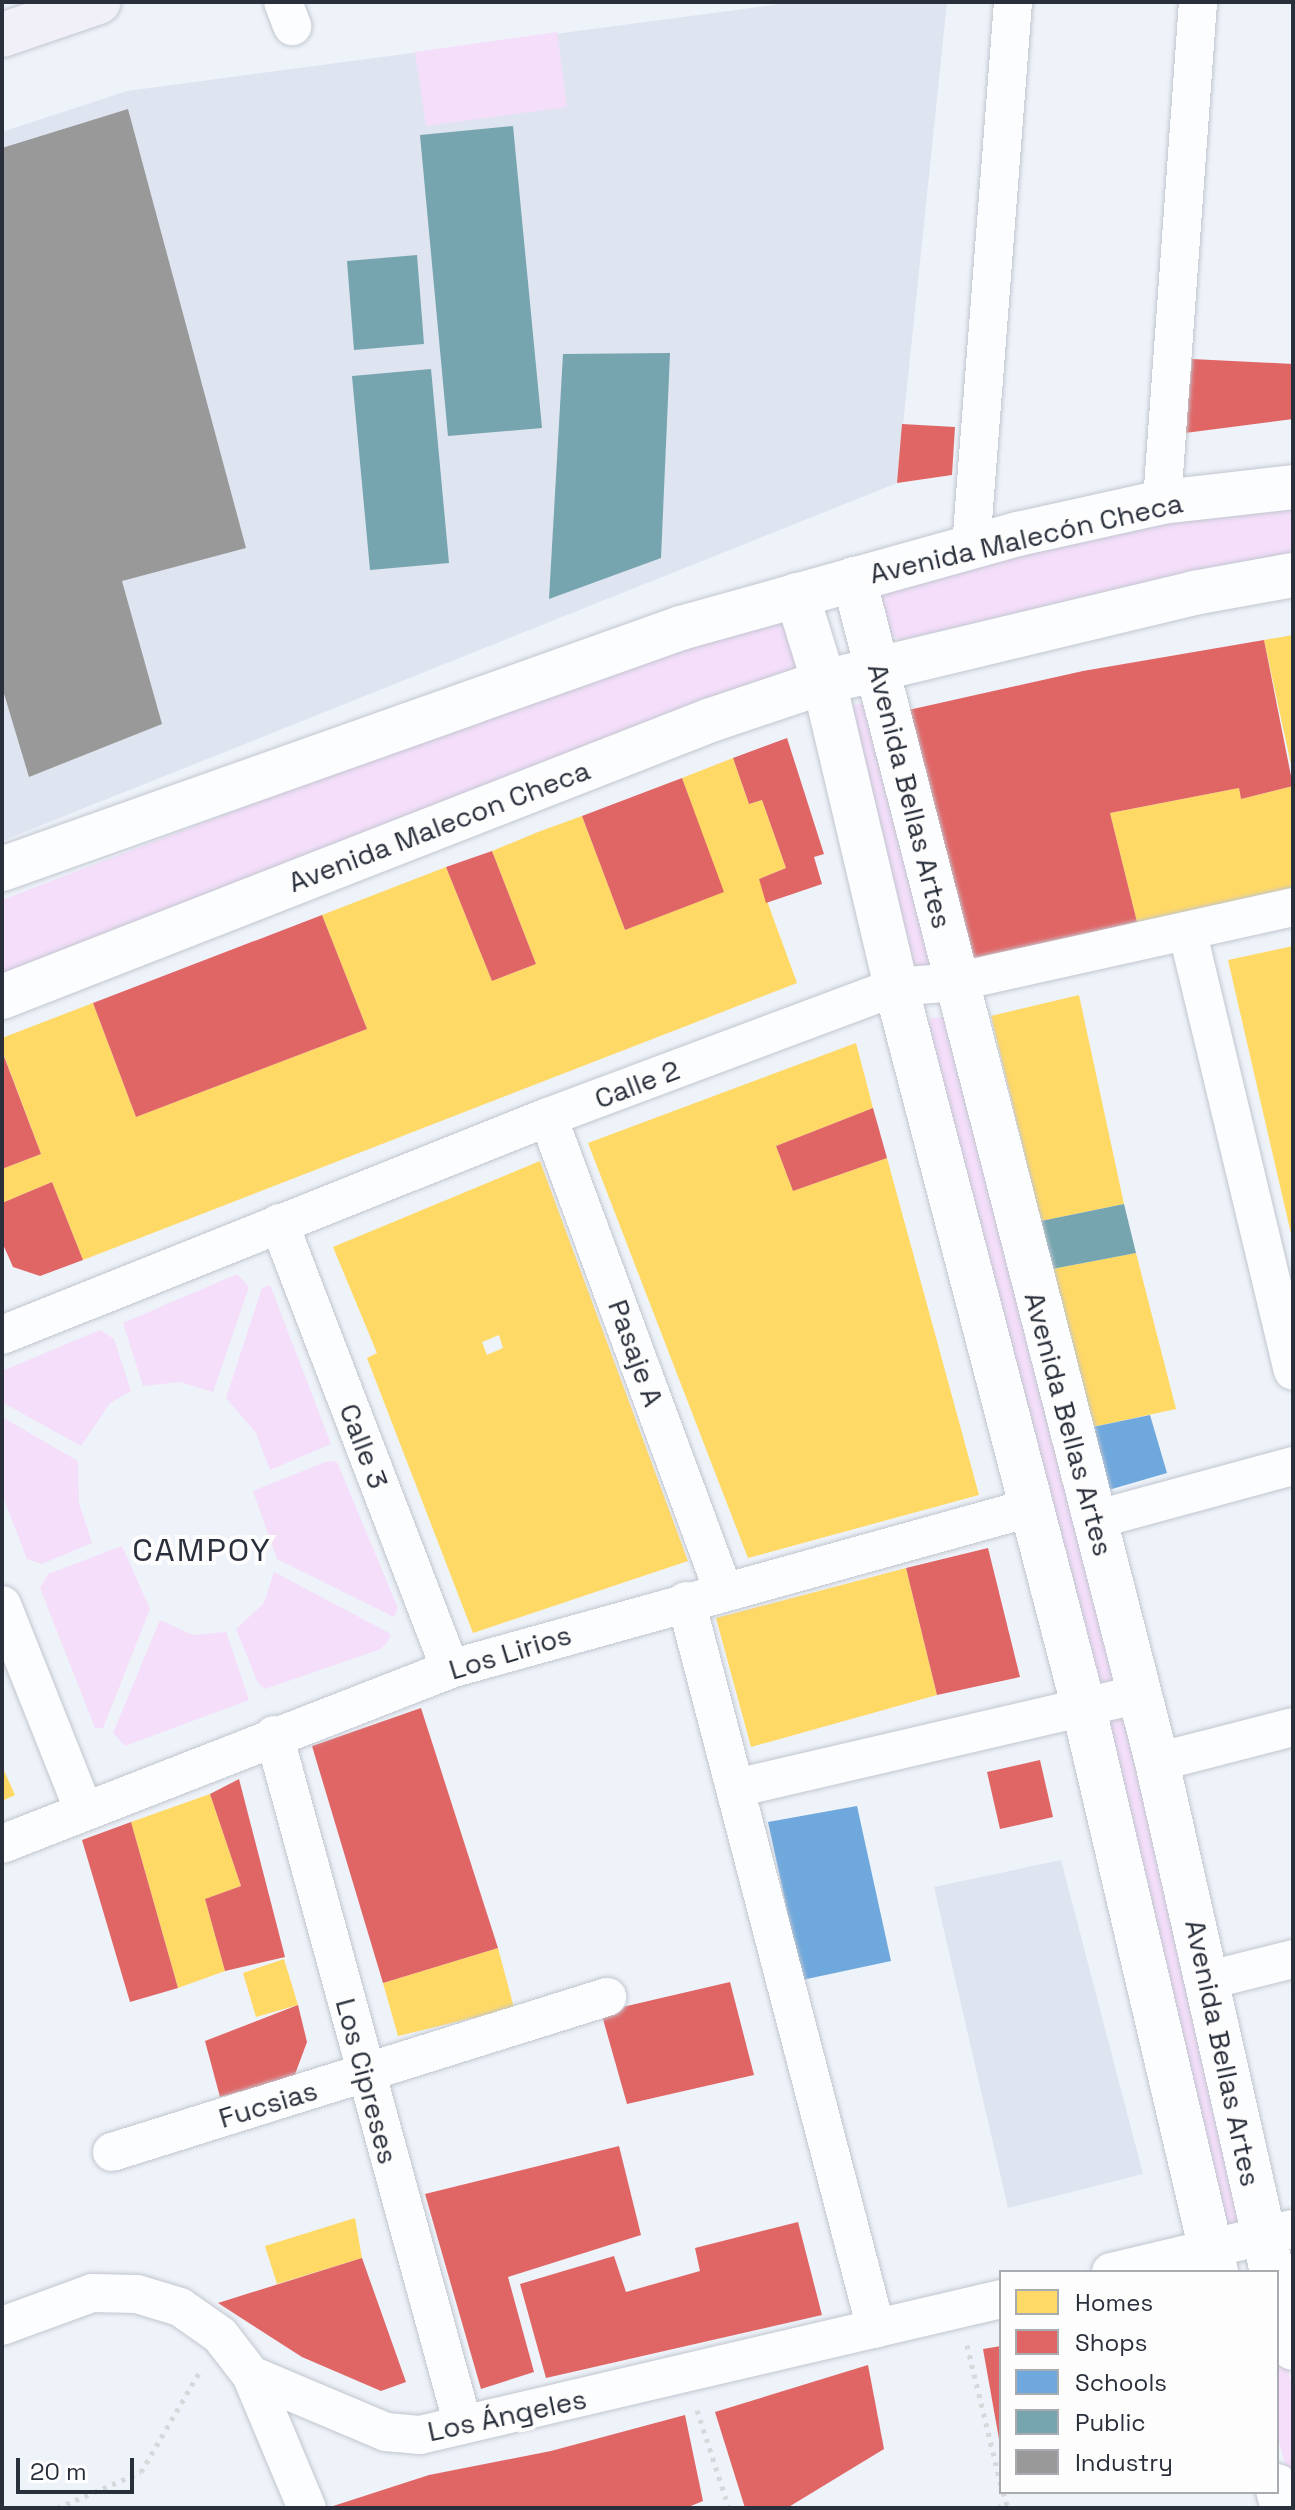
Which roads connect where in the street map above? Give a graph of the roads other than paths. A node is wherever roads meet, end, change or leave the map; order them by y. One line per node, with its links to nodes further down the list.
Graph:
1 (99, 2): 4 (highway)
2 (1013, 2): 7 (street)
3 (1198, 2): 6 (street)
4 (2, 35)
5 (1293, 487): 6 (street, Avenida Malecón Checa)
6 (1162, 502): 7 (street, Avenida Malecón Checa)
7 (971, 547): 9 (street, Avenida Malecón Checa)
8 (1293, 575): 11 (street)
9 (854, 579): 10 (street); 11 (street, Avenida Bellas Artes)
10 (797, 595): 12 (street, Avenida Bellas Artes); 13 (street)
11 (879, 667): 12 (street, Avenida Malecon Checa); 16 (street, Avenida Bellas Artes)
12 (824, 682): 17 (street, Avenida Bellas Artes); 18 (street, Avenida Malecon Checa)
13 (2, 869)
14 (1293, 907): 15 (street, Calle 2)
15 (1188, 934): 16 (street, Calle 2); 22 (street)
16 (955, 982): 17 (street, Calle 2); 25 (street, Avenida Bellas Artes)
17 (896, 987): 19 (street, Calle 2); 24 (street, Avenida Bellas Artes)
18 (2, 997)
19 (548, 1117): 20 (street, Calle 2); 26 (street, Pasaje A)
20 (279, 1223): 21 (street, Calle 2); 29 (street, Calle 3)
21 (2, 1334)
22 (1293, 1371)
23 (1293, 1466): 25 (street)
24 (1033, 1507): 26 (street, Los Lirios); 31 (street, Avenida Bellas Artes)
25 (1094, 1520): 30 (street, Avenida Bellas Artes)
26 (723, 1590): 27 (street, Los Lirios)
27 (686, 1601): 29 (street, Los Lirios); 35 (street)
28 (2, 1605): 36 (street)
29 (450, 1669): 33 (street, Los Lirios)
30 (1140, 1694): 31 (street); 34 (street, Avenida Bellas Artes)
31 (1084, 1709): 35 (street); 44 (street, Avenida Bellas Artes)
32 (1293, 1727): 34 (street)
33 (274, 1735): 36 (street, Los Lirios); 41 (street, Los Cipreses)
34 (1157, 1762): 39 (street, Avenida Bellas Artes)
35 (736, 1788): 49 (street)
36 (83, 1809): 37 (street, Los Lirios)
37 (2, 1844)
38 (1293, 1959): 39 (street)
39 (1209, 1980): 43 (street, Avenida Bellas Artes)
40 (607, 1997): 41 (street, Fucsias)
41 (364, 2073): 42 (street, Fucsias); 52 (street, Los Cipreses)
42 (112, 2152)
43 (1276, 2246): 44 (street)
44 (1213, 2260): 45 (street)
45 (1128, 2270)
46 (1279, 2296): 50 (street)
47 (999, 2299): 49 (street, Los Ángeles)
48 (2, 2326): 51 (street, Los Ángeles)
49 (876, 2329): 52 (street, Los Ángeles)
50 (1293, 2348)
51 (251, 2375): 52 (street, Los Ángeles); 53 (street)
52 (463, 2425)
53 (307, 2508)

